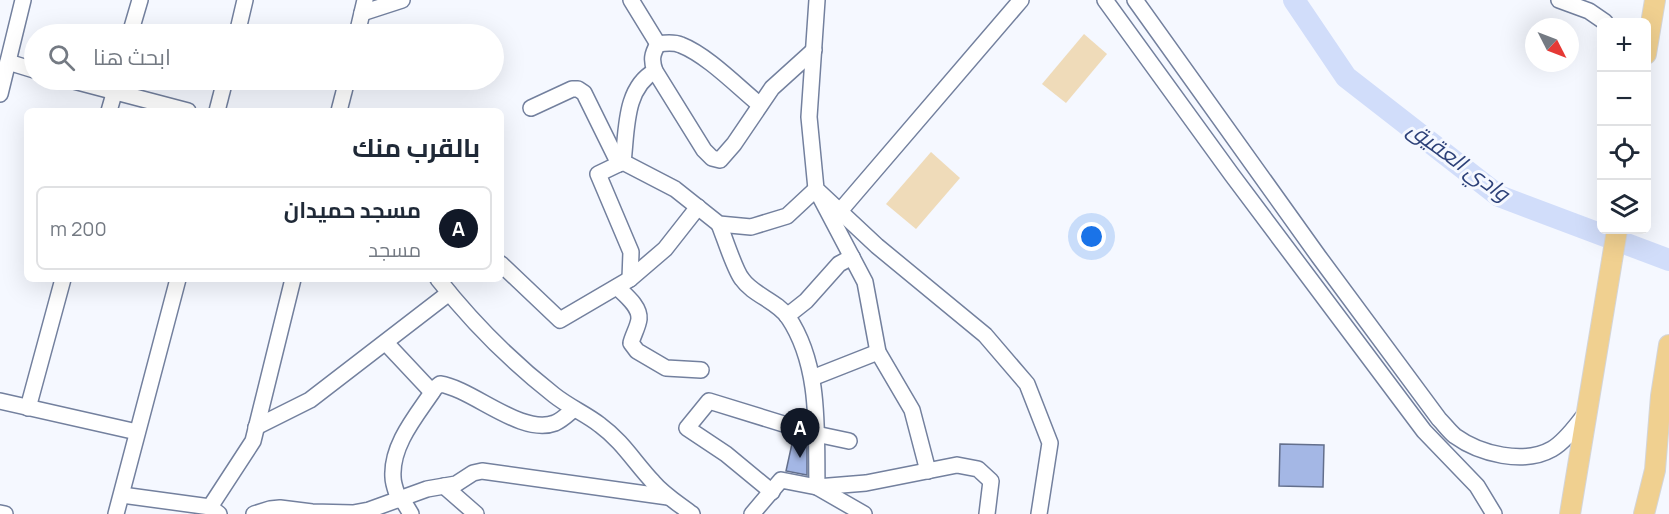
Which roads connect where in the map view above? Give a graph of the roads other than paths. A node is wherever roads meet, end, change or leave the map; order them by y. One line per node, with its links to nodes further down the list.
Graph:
1 (23, 0): 20 (street)
2 (140, 0): 14 (street)
3 (245, 0): 15 (street)
4 (402, 0): 12 (street)
5 (631, 0): 18 (street)
6 (817, 0): 19 (street)
7 (1021, 0): 37 (street)
8 (1105, 0): 85 (street)
9 (1135, 0): 59 (street)
10 (1559, 0): 13 (street)
11 (1655, 0): 17 (main road)
12 (364, 7): 16 (street)
13 (1599, 18)
14 (133, 24)
15 (239, 24)
16 (360, 24)
17 (1651, 27)
18 (658, 44): 22 (street); 28 (street)
19 (814, 50): 28 (street); 35 (street)
20 (8, 62): 21 (street); 27 (street)
21 (24, 67)
22 (655, 71): 28 (street); 34 (street)
23 (115, 90): 29 (street)
24 (128, 90): 30 (street)
25 (222, 90): 31 (street)
26 (344, 90): 32 (street)
27 (0, 94)
28 (760, 105)
29 (111, 108)
30 (180, 108)
31 (218, 108)
32 (340, 108)
33 (531, 108): 34 (street)
34 (621, 163): 36 (street); 42 (street)
35 (816, 189): 37 (street); 38 (street); 40 (street)
36 (698, 207): 38 (street); 42 (street)
37 (840, 211): 84 (street)
38 (719, 224): 49 (street)
39 (1616, 234): 59 (main road)
40 (852, 257): 49 (street); 52 (street)
41 (504, 267): 47 (street)
42 (630, 279): 47 (street)
43 (62, 282): 57 (street)
44 (177, 282): 61 (street)
45 (292, 282): 60 (street)
46 (440, 282): 48 (street)
47 (617, 287): 53 (street)
48 (449, 293): 50 (street); 58 (street)
49 (787, 316): 54 (street)
50 (386, 343): 55 (street); 60 (street)
51 (1669, 345): 65 (main road)
52 (878, 352): 54 (street); 64 (street)
53 (701, 370)
54 (812, 378): 62 (street)
55 (432, 392): 58 (street); 71 (street)
56 (0, 401): 57 (street)
57 (28, 408): 61 (street)
58 (574, 409): 70 (street)
59 (1587, 412): 86 (main road)
60 (256, 427): 72 (street)
61 (137, 432): 69 (street)
62 (816, 434): 63 (street); 67 (street); 68 (street)
63 (849, 441)
64 (928, 471): 67 (street); 83 (street)
65 (1662, 472): 87 (main road)
66 (444, 486): 70 (street); 71 (street); 79 (street)
67 (817, 487): 68 (street); 82 (street)
68 (772, 492): 81 (street)
69 (122, 495): 72 (street); 76 (street)
70 (668, 496): 80 (street)
71 (400, 500): 74 (street); 78 (street)
72 (214, 511)
73 (0, 513): 75 (street)
74 (361, 513): 77 (street)
75 (5, 514)
76 (116, 514)
77 (254, 514)
78 (411, 514)
79 (476, 514)
80 (692, 514)
81 (752, 514)
82 (864, 514)
83 (987, 514)
84 (1039, 514)
85 (1494, 514)
86 (1570, 514)
87 (1644, 514)

